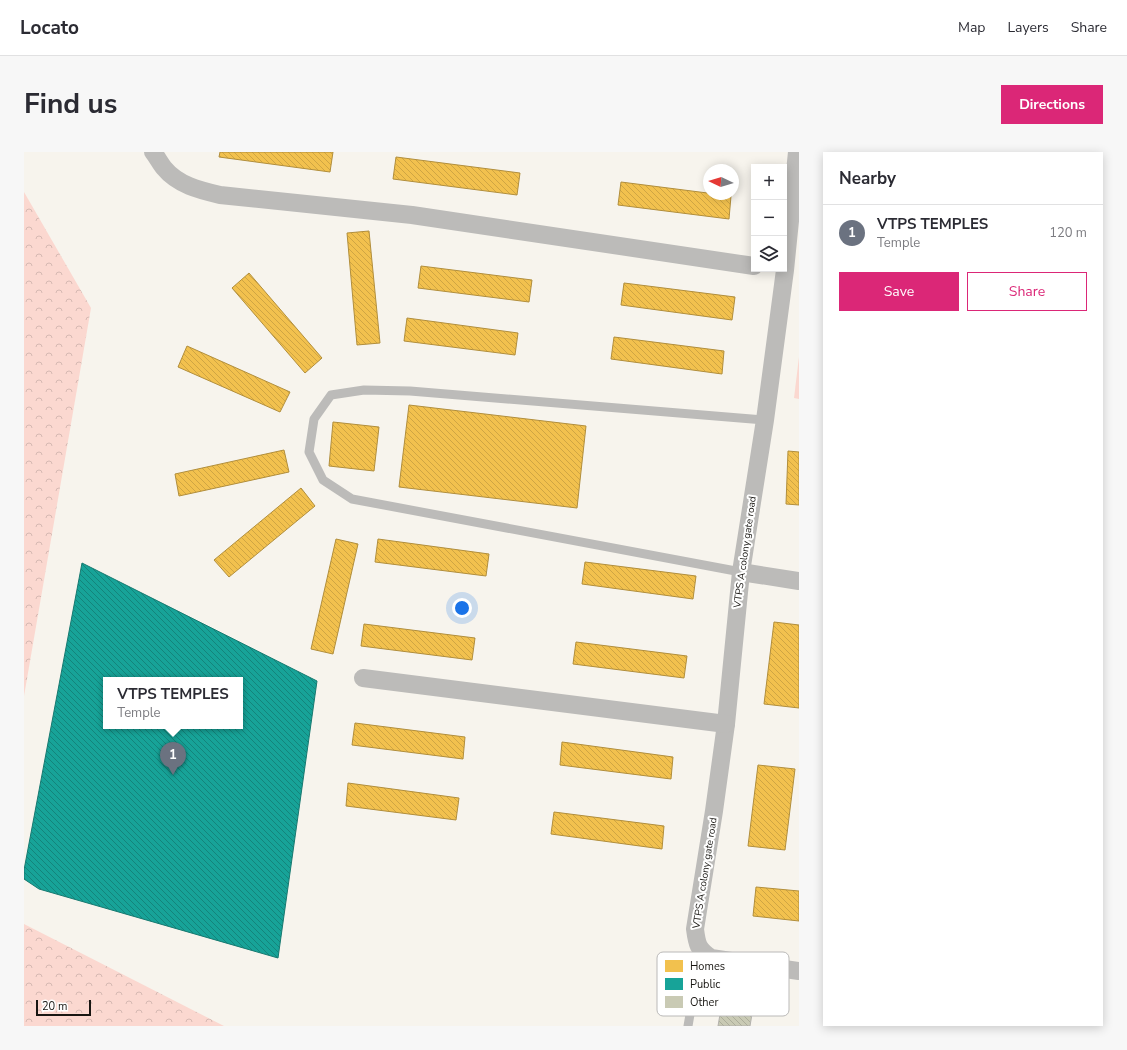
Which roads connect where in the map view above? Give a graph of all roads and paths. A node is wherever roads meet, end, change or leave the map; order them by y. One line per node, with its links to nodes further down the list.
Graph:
1 (153, 152): 4 (street)
2 (797, 152): 3 (street, VTPS A colony gate road)
3 (786, 236)
4 (751, 266)
5 (781, 272): 6 (street, VTPS A colony gate road)
6 (765, 420): 7 (street, VTPS A colony gate road); 7 (lane)
7 (741, 572): 8 (street); 10 (street, VTPS A colony gate road)
8 (799, 581)
9 (362, 678): 10 (street)
10 (726, 724): 11 (street, VTPS A colony gate road)
11 (701, 951)
12 (789, 970): 13 (street)
13 (799, 971)
14 (690, 1016): 15 (lane)
15 (688, 1026)

